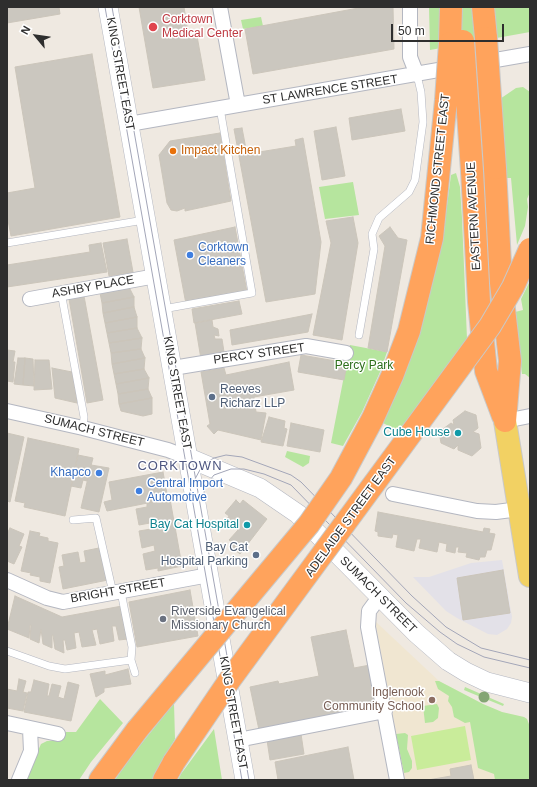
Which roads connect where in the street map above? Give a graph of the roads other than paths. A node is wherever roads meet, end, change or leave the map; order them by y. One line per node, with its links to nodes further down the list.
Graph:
1 (108, 7): 11 (main road, KING STREET EAST)
2 (220, 7): 9 (street)
3 (410, 7): 8 (street)
4 (451, 7): 46 (highway, RICHMOND STREET EAST, bridge)
5 (461, 7): 24 (highway, EASTERN AVENUE, bridge)
6 (483, 7): 24 (highway, EASTERN AVENUE, bridge)
7 (530, 54): 8 (street, ST LAWRENCE STREET)
8 (417, 75): 9 (street, ST LAWRENCE STREET); 19 (lane)
9 (238, 105): 10 (street, ST LAWRENCE STREET)
10 (220, 108): 11 (street, ST LAWRENCE STREET); 18 (lane)
11 (129, 124): 12 (main road, KING STREET EAST)
12 (146, 220): 13 (lane); 15 (main road, KING STREET EAST)
13 (7, 243)
14 (530, 249): 44 (highway, ADELAIDE STREET EAST, bridge)
15 (156, 276): 16 (street, ASHBY PLACE); 18 (main road, KING STREET EAST)
16 (61, 292): 17 (street, ASHBY PLACE); 25 (lane)
17 (30, 299)
18 (163, 310): 21 (main road, KING STREET EAST)
19 (359, 335)
20 (346, 353): 21 (street, PERCY STREET)
21 (173, 368): 26 (main road, KING STREET EAST)
22 (7, 411): 25 (street, SUMACH STREET)
23 (530, 416): 24 (street)
24 (504, 421): 28 (main road, EASTERN AVENUE)
25 (83, 428): 26 (street, SUMACH STREET)
26 (189, 458): 30 (main road, KING STREET EAST); 34 (main road, SUMACH STREET)
27 (393, 494): 28 (street)
28 (519, 509): 31 (main road, EASTERN AVENUE)
29 (73, 520): 33 (lane)
30 (209, 575): 33 (street, BRIGHT STREET); 43 (main road, KING STREET EAST)
31 (530, 576)
32 (7, 580): 33 (street, BRIGHT STREET)
33 (117, 592): 36 (lane)
34 (380, 596): 38 (main road, SUMACH STREET); 39 (street)
35 (7, 651): 36 (lane)
36 (131, 660): 37 (lane)
37 (135, 673)
38 (530, 693)
39 (385, 711): 43 (street); 48 (street)
40 (7, 723): 41 (street)
41 (30, 729): 42 (street); 45 (street)
42 (58, 734)
43 (238, 740): 47 (main road, KING STREET EAST)
44 (169, 771)
45 (18, 780)
46 (100, 780)
47 (245, 780)
48 (397, 780)

